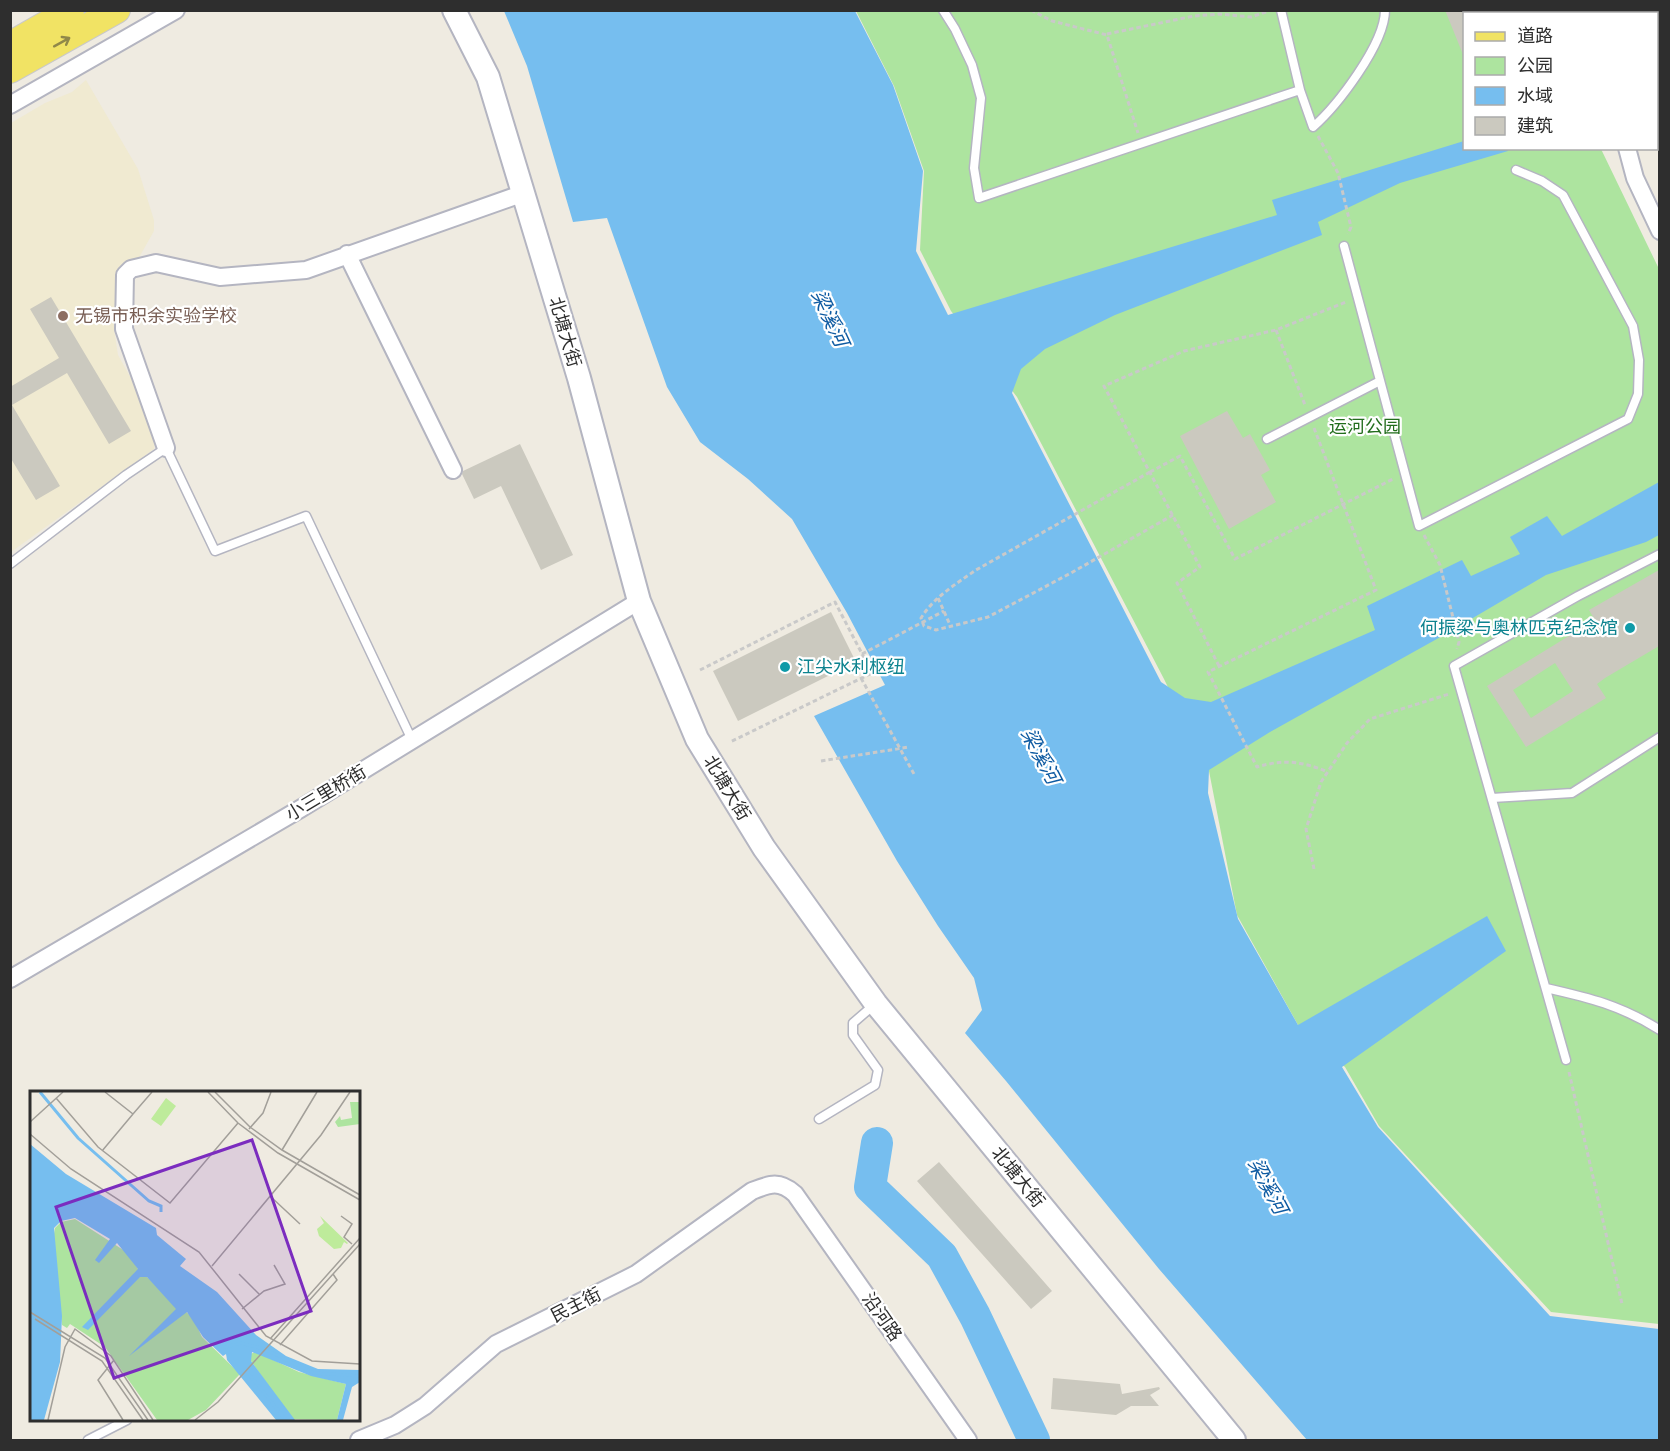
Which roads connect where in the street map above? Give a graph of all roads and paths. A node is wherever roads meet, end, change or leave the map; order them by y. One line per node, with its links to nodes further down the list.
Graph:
1 (71, 10): 11 (main road)
2 (117, 10): 12 (main road, one-way to 2)
3 (176, 10): 14 (street)
4 (454, 10): 19 (main road, 北塘大街)
5 (943, 10): 16 (lane)
6 (1031, 10): 10 (path)
7 (1270, 10): 10 (path)
8 (1281, 10): 13 (lane)
9 (1385, 10): 15 (lane)
10 (1107, 35): 16 (path)
11 (10, 45)
12 (10, 70)
13 (1300, 90): 15 (lane); 16 (lane)
14 (10, 105)
15 (1313, 127): 20 (path)
16 (1142, 143)
17 (1628, 150): 21 (street)
18 (1516, 170): 35 (lane)
19 (524, 193): 23 (street); 39 (main road, 北塘大街)
20 (1351, 227)
21 (1659, 231)
22 (1344, 246): 24 (lane)
23 (347, 254): 29 (street); 30 (street)
24 (1358, 297): 25 (path); 26 (lane)
25 (1276, 330): 27 (path); 31 (path)
26 (1380, 381): 27 (lane); 32 (lane)
27 (1310, 417): 28 (lane); 33 (path)
28 (1267, 439)
29 (166, 448): 37 (lane); 49 (lane)
30 (453, 471)
31 (1150, 472): 33 (path); 34 (path); 38 (path, bridge)
32 (1405, 473): 33 (path); 35 (lane)
33 (1344, 504): 44 (path)
34 (1173, 515): 41 (path, bridge); 44 (path)
35 (1419, 526): 42 (path)
36 (1659, 554): 47 (lane)
37 (10, 564)
38 (938, 598): 40 (path); 41 (path, bridge)
39 (639, 601): 49 (street, 小三里桥街); 60 (main road, 北塘大街)
40 (944, 611): 41 (path); 43 (path)
41 (951, 627)
42 (1458, 642)
43 (862, 654): 45 (path); 46 (path)
44 (1219, 666): 54 (path)
45 (700, 670)
46 (861, 678): 50 (path); 52 (path)
47 (1461, 690): 54 (path); 56 (lane)
48 (1659, 737): 56 (lane)
49 (412, 740): 58 (street, 小三里桥街)
50 (730, 741)
51 (909, 747): 52 (path)
52 (900, 748): 53 (path); 55 (path)
53 (821, 761)
54 (1328, 772): 57 (path)
55 (914, 774)
56 (1492, 798): 59 (lane)
57 (1314, 869)
58 (11, 978)
59 (1546, 988): 61 (lane); 62 (lane)
60 (876, 1004): 63 (lane); 70 (main road, 北塘大街)
61 (1659, 1030)
62 (1566, 1060): 65 (path)
63 (819, 1119)
64 (795, 1194): 68 (street, 民主街); 69 (street, 沿河路)
65 (1622, 1304)
66 (123, 1421): 67 (lane)
67 (88, 1440)
68 (359, 1440)
69 (968, 1440)
70 (1234, 1440)

